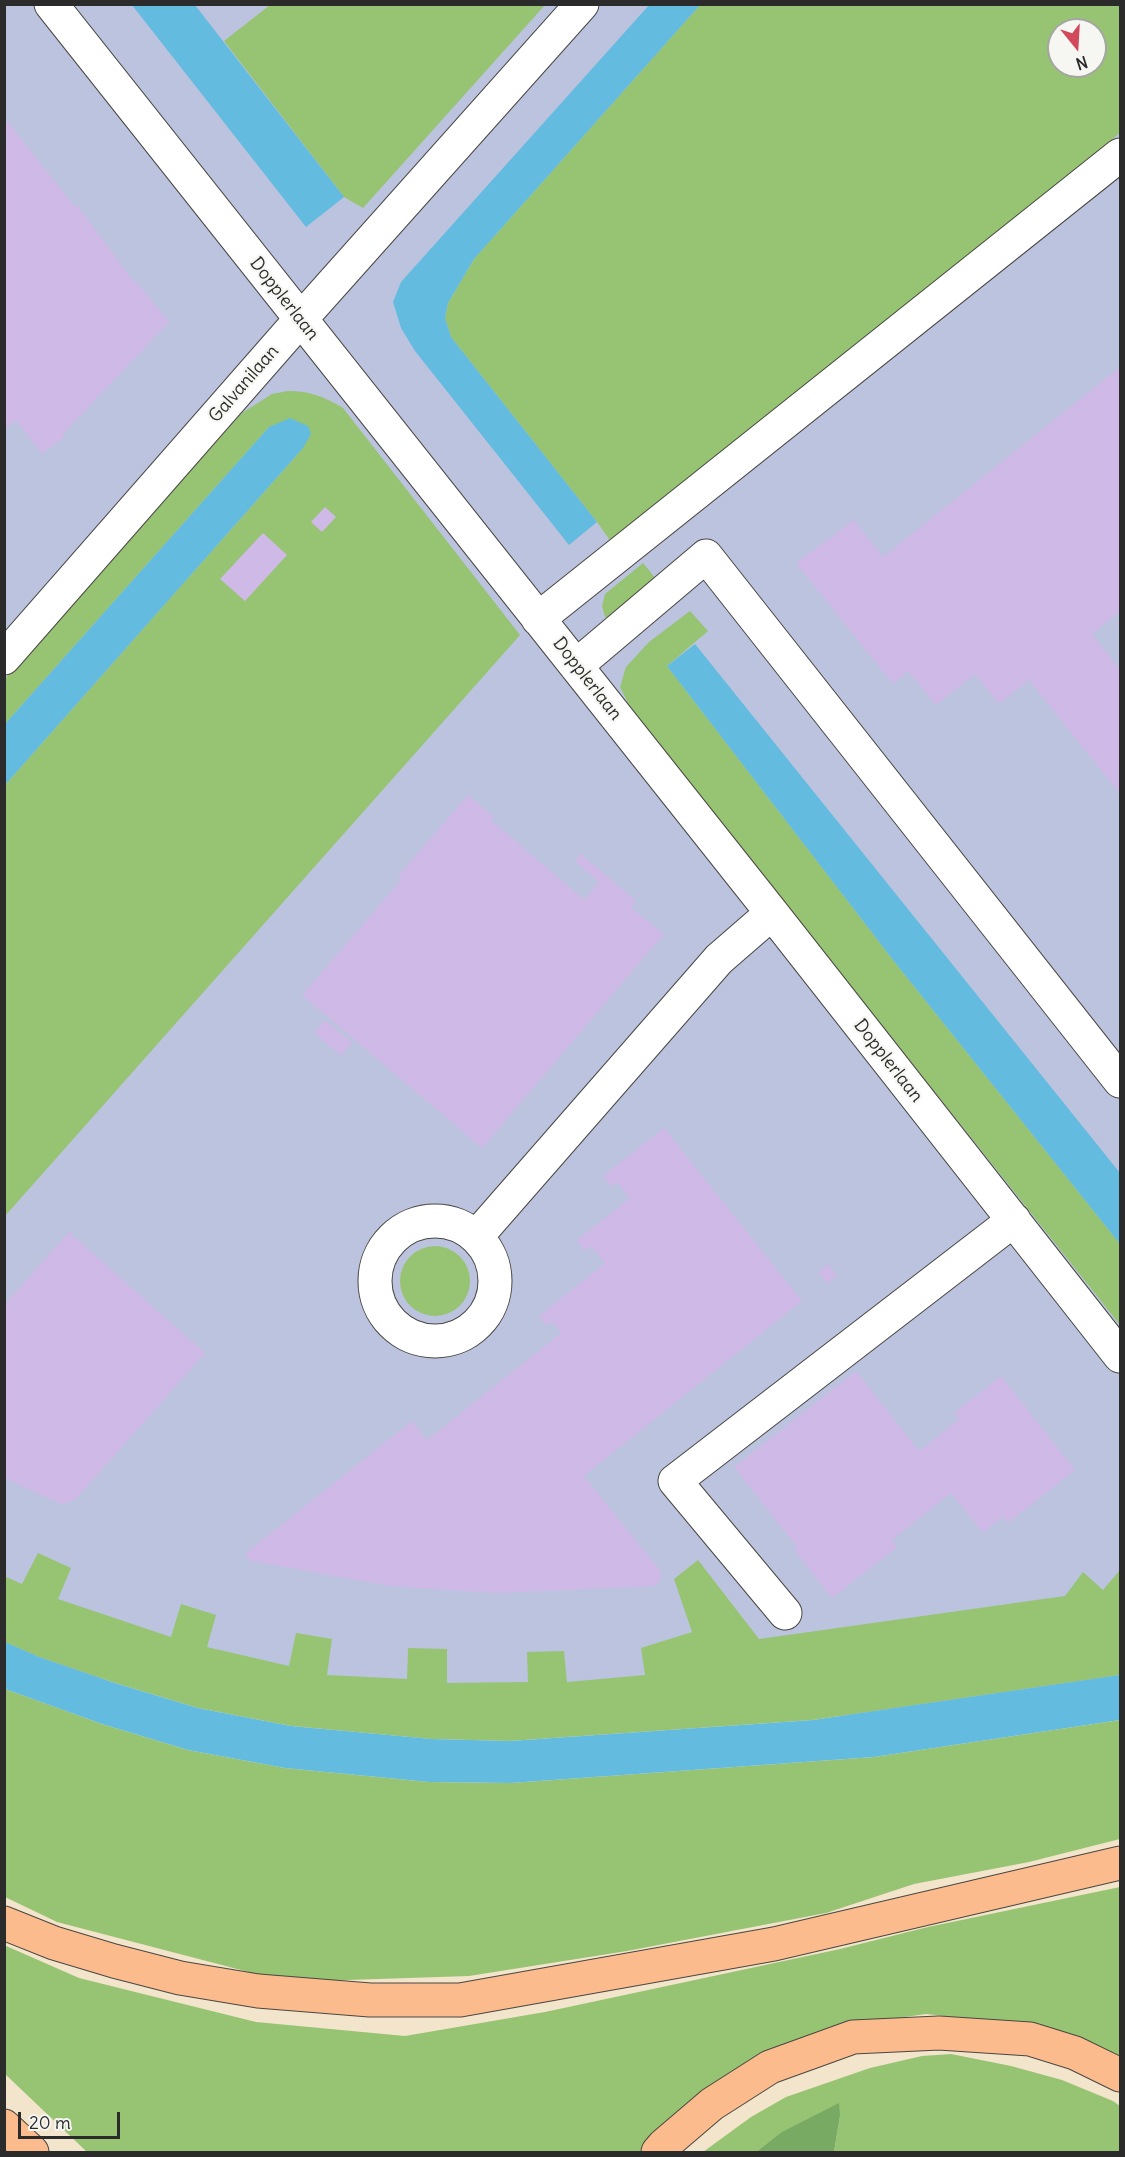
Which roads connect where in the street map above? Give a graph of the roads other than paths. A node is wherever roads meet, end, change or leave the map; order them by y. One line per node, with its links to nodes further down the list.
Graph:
1 (51, 4): 4 (street, Dopplerlaan)
2 (582, 4): 4 (street, Galvanilaan)
3 (1120, 155): 5 (street)
4 (300, 320): 5 (street, Dopplerlaan); 6 (street, Galvanilaan)
5 (538, 619): 7 (street, Dopplerlaan)
6 (4, 658)
7 (576, 666): 8 (street, Dopplerlaan); 9 (street)
8 (772, 914): 10 (street, Dopplerlaan); 11 (street)
9 (1120, 1081)
10 (1014, 1220): 12 (street, Dopplerlaan); 13 (street)
11 (477, 1236)
12 (1120, 1356)
13 (785, 1613)
14 (1120, 1863): 15 (highway)
15 (4, 1923)
16 (1120, 2075): 19 (highway)
17 (4, 2126): 18 (highway)
18 (32, 2152)
19 (658, 2152)

